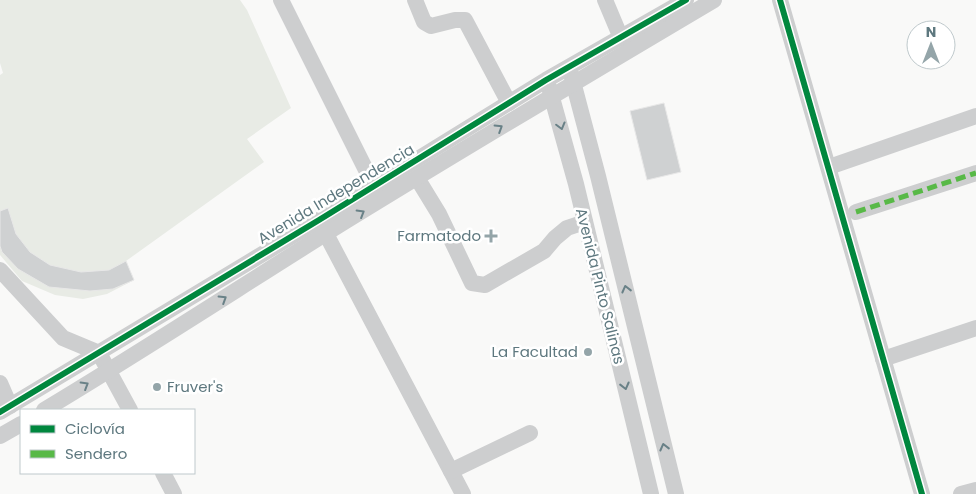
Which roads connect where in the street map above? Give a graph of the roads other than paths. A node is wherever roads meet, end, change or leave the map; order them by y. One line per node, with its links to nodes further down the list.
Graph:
1 (281, 0): 17 (street)
2 (415, 0): 12 (street)
3 (605, 0): 7 (street)
4 (686, 0): 7 (street, Avenida Independencia)
5 (714, 0): 10 (street, Avenida Independencia)
6 (780, 0): 14 (street)
7 (621, 38): 8 (street, Avenida Independencia)
8 (569, 67): 9 (street, Avenida Independencia); 10 (street, Avenida Pinto Salinas)
9 (546, 80): 11 (street, Avenida Pinto Salinas); 12 (street, Avenida Independencia)
10 (573, 84): 11 (street, Avenida Independencia); 39 (street, Avenida Pinto Salinas, one-way to 10)
11 (552, 95): 16 (street, Avenida Independencia, one-way to 11); 19 (street, Avenida Pinto Salinas, one-way to 19)
12 (509, 103): 17 (street, Avenida Independencia)
13 (976, 116): 14 (street)
14 (829, 167): 24 (street)
15 (976, 173): 18 (street)
16 (417, 178): 19 (street); 20 (street, Avenida Independencia, one-way to 16)
17 (374, 186): 23 (street, Avenida Independencia)
18 (856, 212)
19 (585, 222): 38 (street, Avenida Pinto Salinas, one-way to 38)
20 (326, 234): 25 (street, Avenida Independencia, one-way to 20); 33 (street)
21 (0, 270): 23 (street)
22 (976, 328): 24 (street)
23 (99, 353): 25 (street); 27 (street, Avenida Independencia)
24 (883, 359): 40 (street)
25 (109, 371): 28 (street, Avenida Independencia, one-way to 25); 29 (street)
26 (0, 383): 27 (street)
27 (5, 409)
28 (46, 409)
29 (129, 409)
30 (20, 425): 32 (street)
31 (530, 433): 33 (street)
32 (0, 436)
33 (451, 470): 37 (street)
34 (164, 474): 36 (street)
35 (976, 490): 41 (street)
36 (174, 494)
37 (463, 494)
38 (651, 494)
39 (676, 494)
40 (922, 494)
41 (961, 494)

